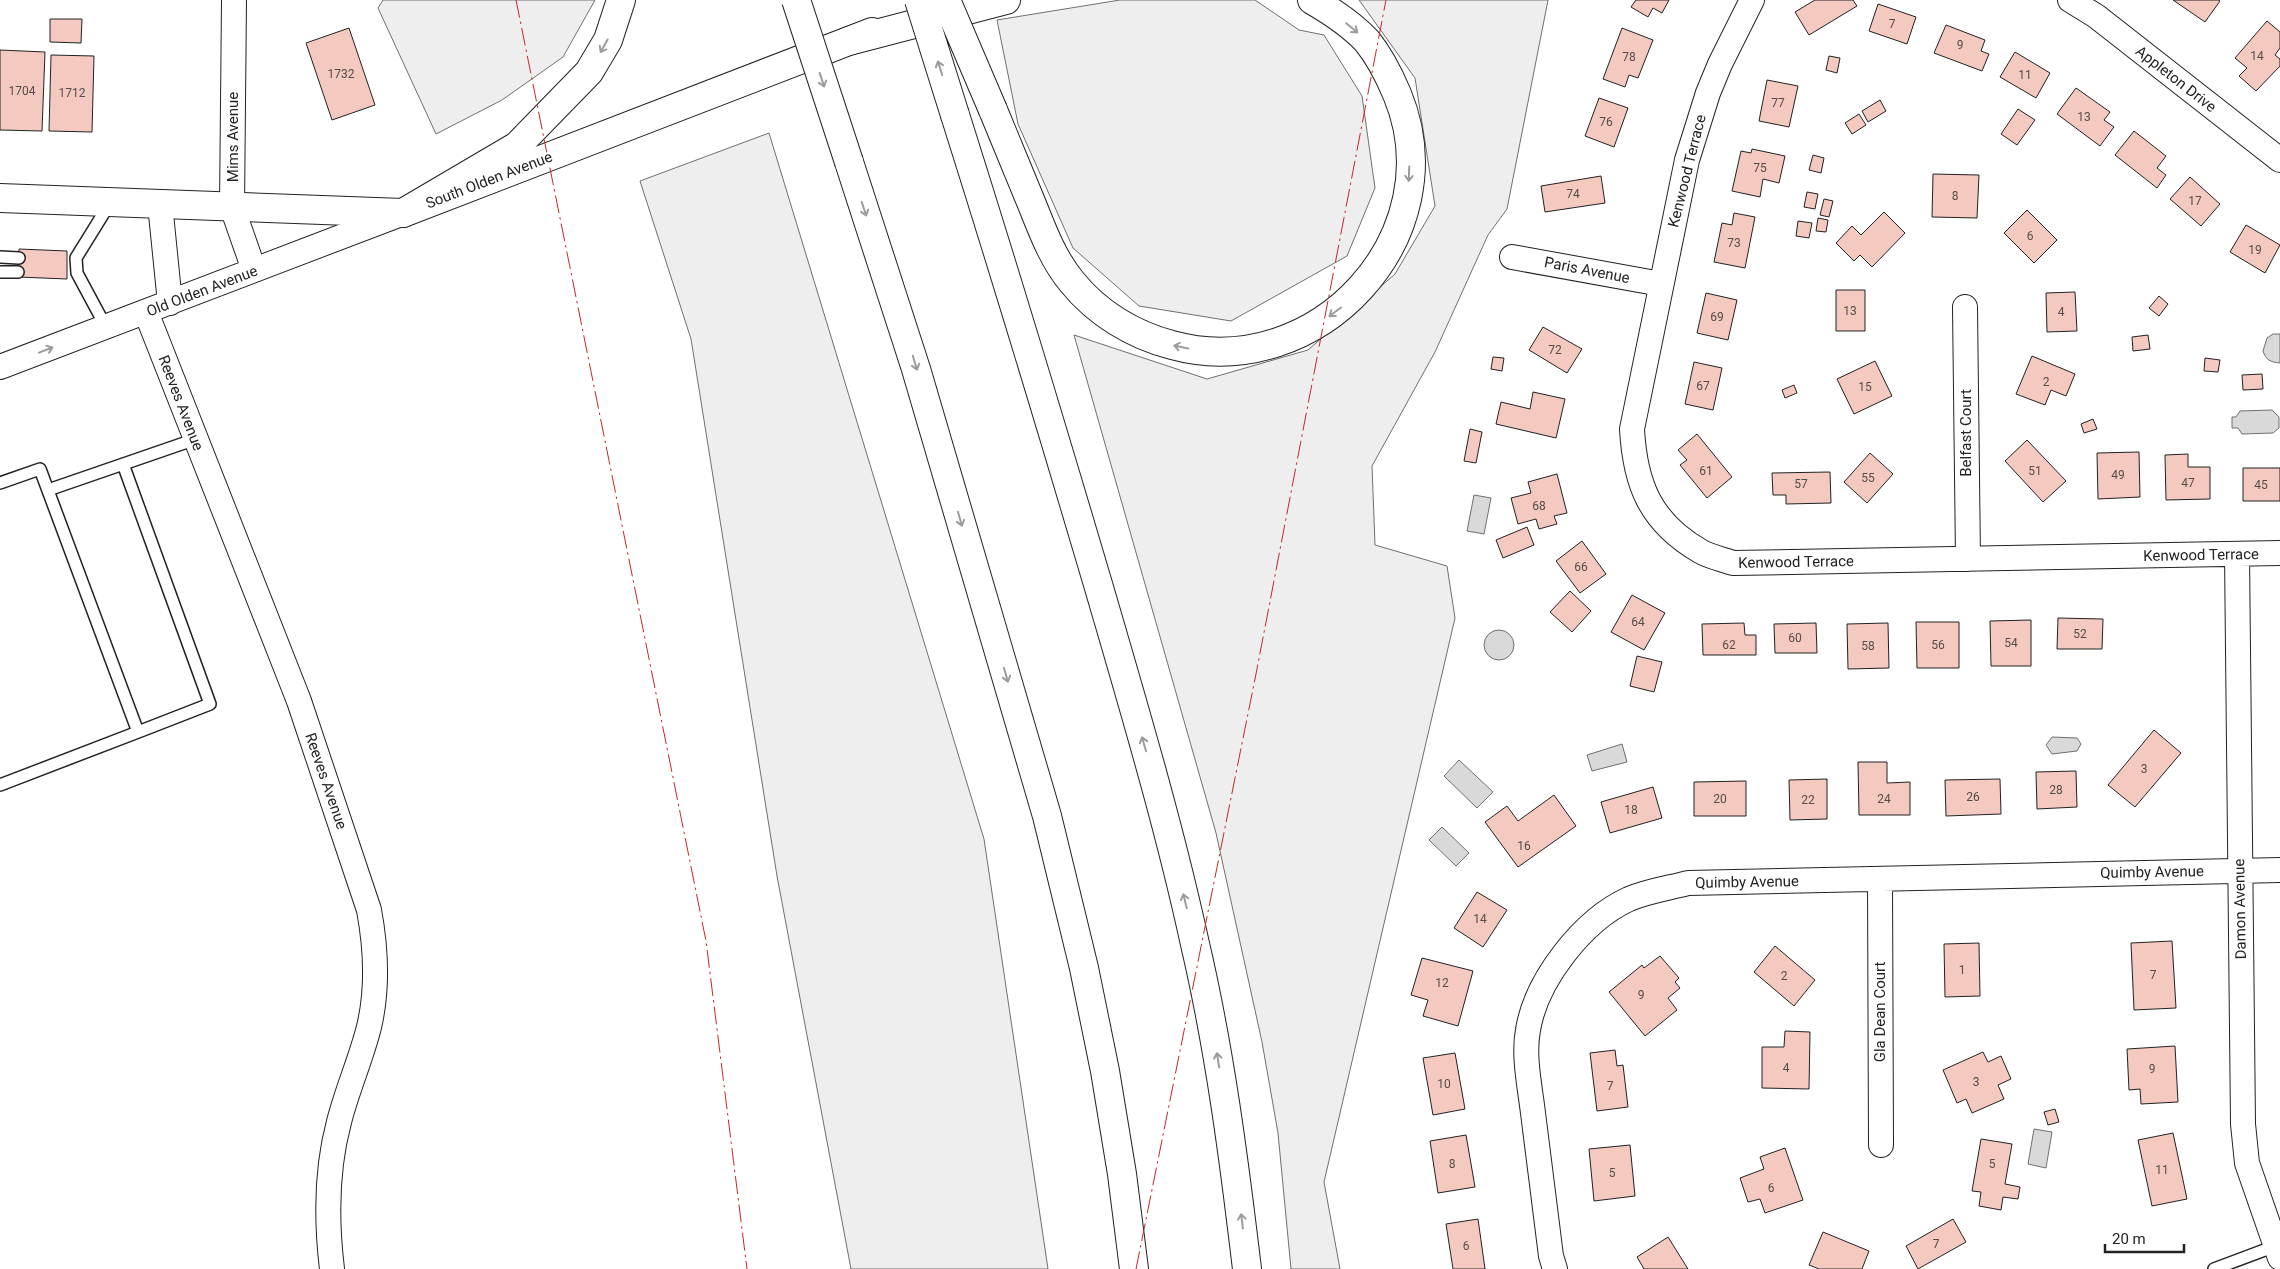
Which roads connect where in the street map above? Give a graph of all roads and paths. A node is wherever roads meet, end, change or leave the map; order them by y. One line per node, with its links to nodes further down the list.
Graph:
1 (234, 0): 16 (street, Mims Avenue)
2 (621, 0): 17 (main road, one-way to 17)
3 (796, 0): 45 (main road, one-way to 45, bridge)
4 (919, 0): 46 (main road, one-way to 4, bridge)
5 (946, 0): 8 (main road, one-way to 5, bridge)
6 (950, 0): 11 (main road, South Olden Avenue)
7 (1006, 0): 11 (main road)
8 (1312, 0)
9 (1752, 0): 24 (street, Kenwood Terrace)
10 (2070, 0): 12 (street, Appleton Drive)
11 (849, 41): 17 (main road, South Olden Avenue)
12 (2280, 160)
13 (0, 198): 14 (main road, South Olden Avenue)
14 (111, 202): 15 (main road, South Olden Avenue); 28 (lane)
15 (160, 204): 16 (main road, South Olden Avenue); 25 (street)
16 (232, 207): 17 (main road, South Olden Avenue); 21 (street, Mims Avenue)
17 (403, 213): 21 (street, Old Olden Avenue)
18 (0, 257): 20 (lane)
19 (1512, 257): 24 (street, Paris Avenue)
20 (19, 258)
21 (254, 270): 25 (street, Old Olden Avenue)
22 (0, 272): 23 (lane)
23 (18, 272)
24 (1661, 284): 36 (street, Kenwood Terrace)
25 (170, 303): 27 (street, Old Olden Avenue)
26 (1965, 307): 36 (street, Belfast Court)
27 (146, 312): 28 (street, Old Olden Avenue); 30 (street, Reeves Avenue)
28 (106, 327): 29 (street, Old Olden Avenue, one-way to 28)
29 (0, 367)
30 (196, 439): 31 (lane); 44 (street, Reeves Avenue)
31 (123, 464): 33 (lane); 37 (lane)
32 (0, 483): 33 (lane)
33 (48, 490): 37 (lane)
34 (2280, 553): 35 (street, Kenwood Terrace)
35 (2236, 554): 36 (street, Kenwood Terrace); 39 (street, Damon Avenue)
36 (1968, 559)
37 (138, 732): 38 (lane)
38 (0, 785)
39 (2239, 870): 40 (street, Quimby Avenue); 41 (street, Quimby Avenue); 43 (street, Damon Avenue)
40 (2280, 870)
41 (1880, 879): 42 (street, Gla Dean Court); 47 (street, Quimby Avenue)
42 (1881, 1145)
43 (2278, 1250): 48 (lane)
44 (332, 1269)
45 (1134, 1269)
46 (1248, 1269)
47 (1555, 1269)
48 (2214, 1269)

